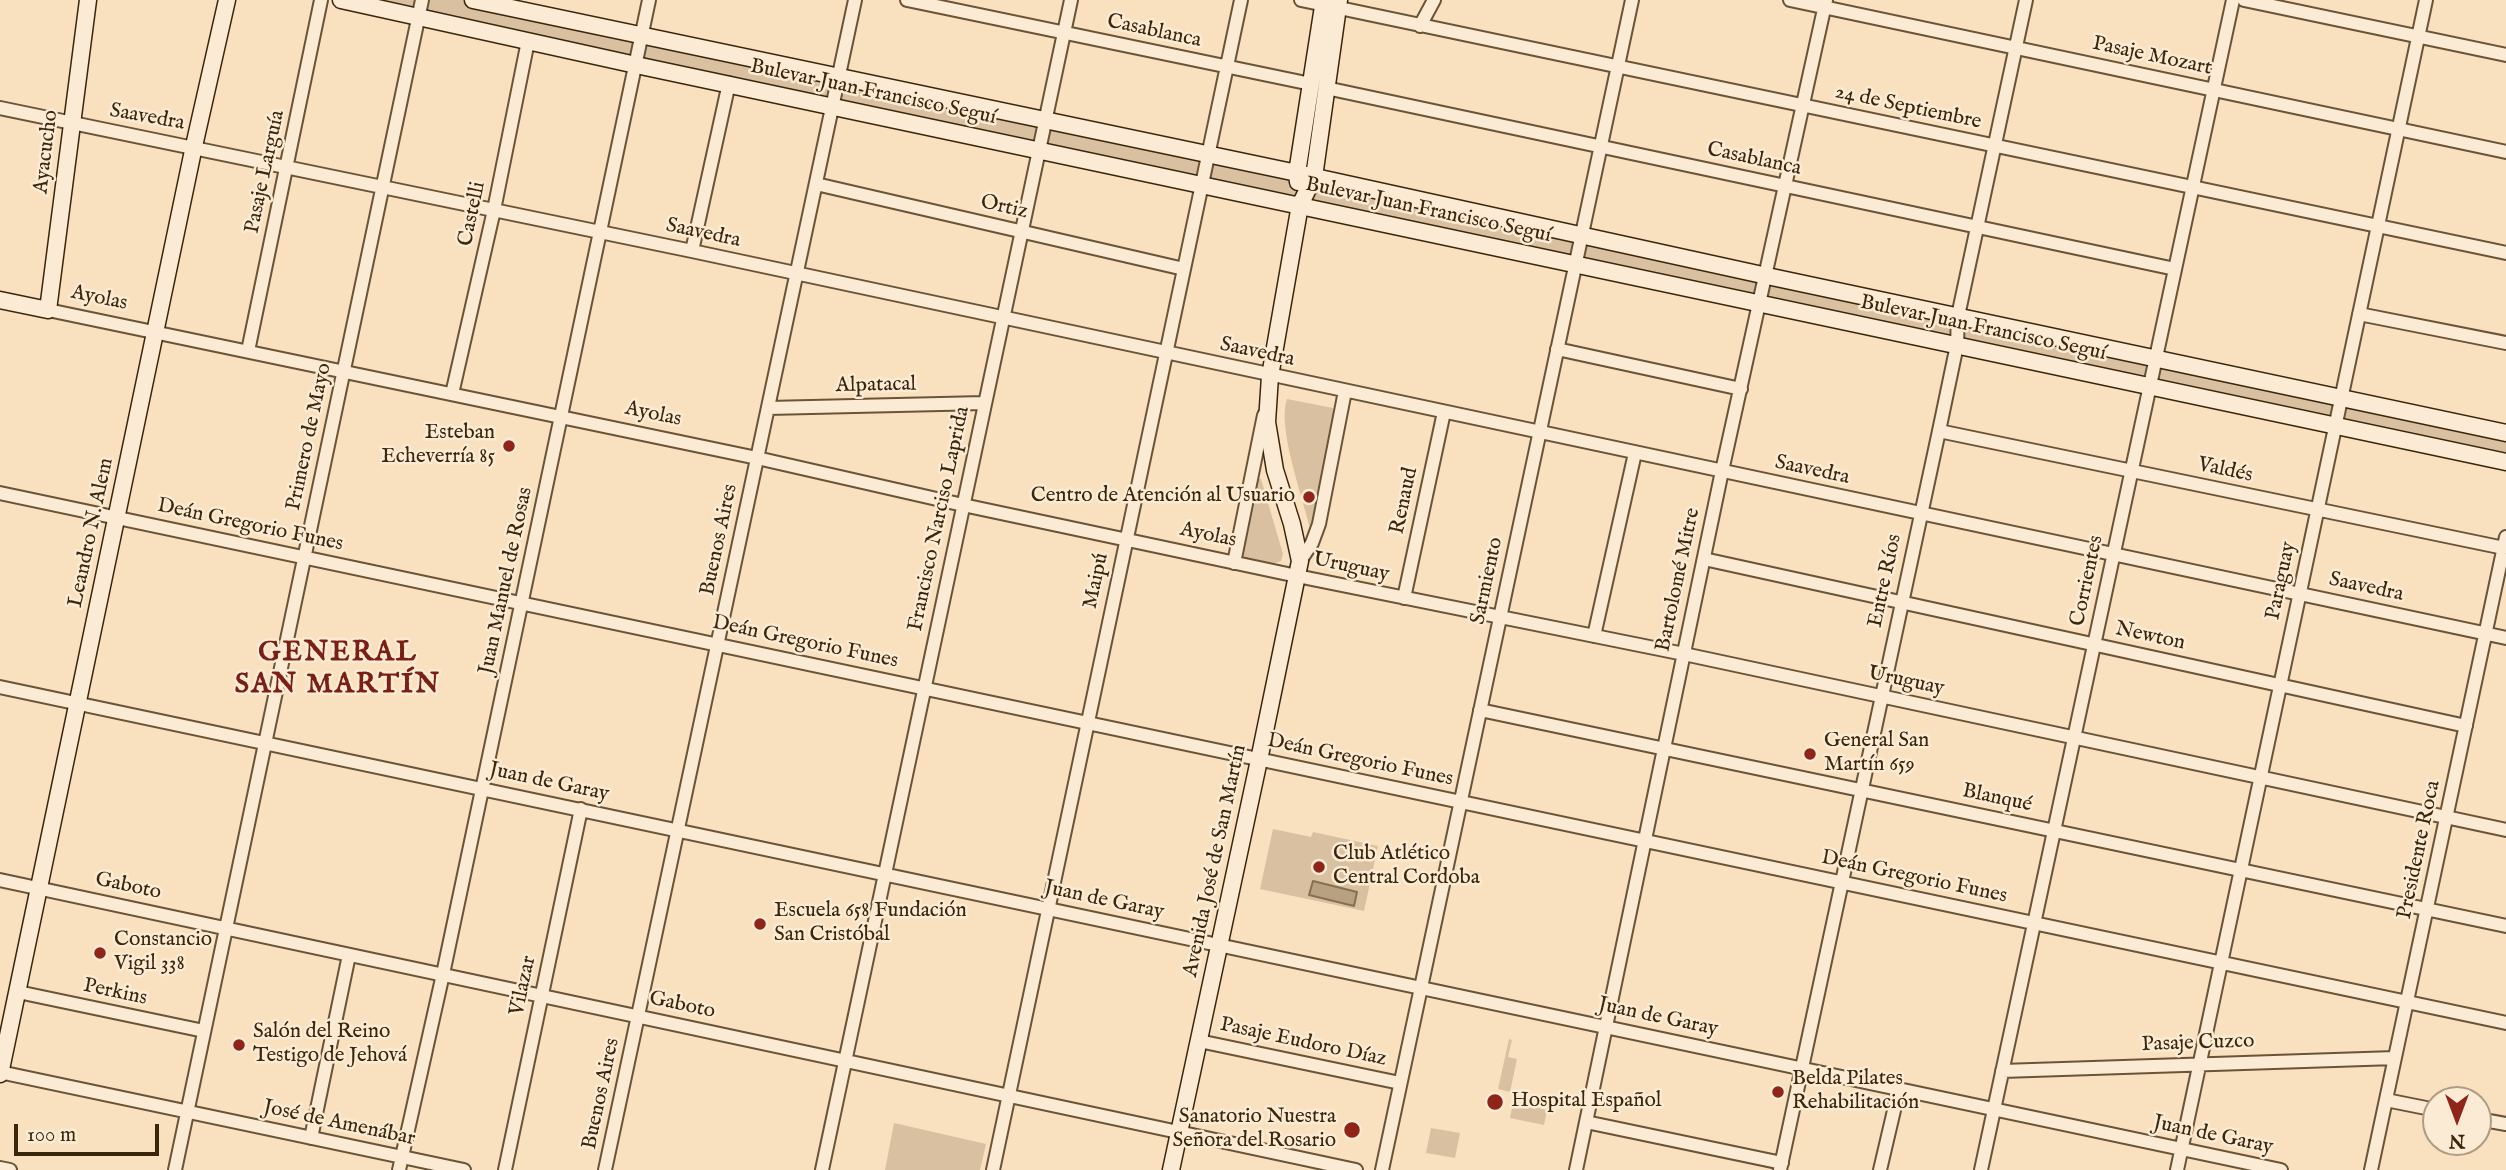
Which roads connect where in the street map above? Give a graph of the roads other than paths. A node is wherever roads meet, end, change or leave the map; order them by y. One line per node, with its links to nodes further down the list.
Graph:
1 (88, 0): 41 (main road, Ayacucho)
2 (227, 0): 43 (main road, Leandro N. Alem)
3 (321, 0): 49 (street, Pasaje Larguía)
4 (341, 0): 22 (main road, Bulevar Juan Francisco Seguí)
5 (422, 0): 22 (street, Primero de Mayo)
6 (473, 0): 25 (main road, Bulevar Juan Francisco Seguí)
7 (649, 0): 25 (street, Juan Manuel de Rosas)
8 (855, 0): 33 (street, Buenos Aires)
9 (907, 0): 24 (street, Casablanca)
10 (1070, 0): 24 (street, Francisco Narciso Laprida)
11 (1241, 0): 32 (street, Maipú)
12 (1301, 0): 20 (street, 24 de Septiembre)
13 (1434, 0): 23 (street)
14 (1632, 0): 31 (street, Sarmiento)
15 (1790, 0): 21 (street, Pasaje Mozart)
16 (2026, 0): 28 (street, Entre Ríos)
17 (2233, 0): 36 (street, Corrientes)
18 (2244, 0): 26 (street)
19 (2426, 0): 26 (street, Paraguay)
20 (1331, 4): 23 (street, 24 de Septiembre); 35 (main road, Avenida José de San Martín)
21 (1826, 4): 28 (street, Pasaje Mozart); 38 (street, Bartolomé Mitre)
22 (419, 17): 27 (main road, Bulevar Juan Francisco Seguí); 54 (street, Primero de Mayo)
23 (1420, 26): 31 (street, 24 de Septiembre)
24 (1063, 32): 32 (street, Casablanca); 40 (street, Francisco Narciso Laprida)
25 (642, 35): 30 (street, Juan Manuel de Rosas); 33 (main road, Bulevar Juan Francisco Seguí)
26 (2418, 36): 29 (street); 42 (street, Paraguay)
27 (528, 41): 30 (main road, Bulevar Juan Francisco Seguí); 58 (street, Castelli)
28 (2016, 48): 36 (street, Pasaje Mozart); 44 (street, Entre Ríos)
29 (2506, 55)
30 (636, 65): 34 (main road, Bulevar Juan Francisco Seguí); 61 (street, Juan Manuel de Rosas)
31 (1618, 67): 38 (street, 24 de Septiembre); 45 (street, Sarmiento)
32 (1226, 68): 35 (street, Casablanca); 48 (street, Maipú)
33 (839, 76): 37 (street, Buenos Aires); 40 (main road, Bulevar Juan Francisco Seguí)
34 (729, 83): 37 (main road, Bulevar Juan Francisco Seguí); 64 (street)
35 (1318, 86): 45 (street, Casablanca); 50 (main road, Avenida José de San Martín); 51 (main road, Avenida José de San Martín)
36 (2213, 90): 42 (street, Pasaje Mozart); 56 (street, Corrientes)
37 (833, 106): 46 (main road, Bulevar Juan Francisco Seguí); 52 (street, Buenos Aires)
38 (1804, 106): 44 (street, 24 de Septiembre); 55 (street, Bartolomé Mitre)
39 (0, 108): 41 (street, Saavedra)
40 (1044, 121): 46 (street, Francisco Narciso Laprida); 48 (main road, Bulevar Juan Francisco Seguí)
41 (72, 124): 43 (street, Saavedra); 73 (main road, Ayacucho)
42 (2398, 129): 47 (street, Pasaje Mozart); 59 (street, Paraguay)
43 (194, 146): 49 (street, Saavedra); 77 (main road, Leandro N. Alem)
44 (1995, 146): 56 (street, 24 de Septiembre); 60 (street, Entre Ríos)
45 (1600, 147): 55 (street, Casablanca); 63 (street, Sarmiento)
46 (1038, 149): 53 (main road, Bulevar Juan Francisco Seguí); 62 (street, Francisco Narciso Laprida)
47 (2506, 152)
48 (1208, 155): 50 (main road, Bulevar Juan Francisco Seguí); 53 (street, Maipú)
49 (287, 166): 54 (street, Saavedra); 81 (street, Pasaje Larguía)
50 (1297, 173): 51 (main road, Bulevar Juan Francisco Seguí); 57 (main road, Avenida José de San Martín)
51 (1314, 177): 57 (main road, Avenida José de San Martín); 63 (main road, Bulevar Juan Francisco Seguí)
52 (816, 184): 62 (street, Ortiz); 69 (street, Buenos Aires)
53 (1202, 184): 57 (main road, Bulevar Juan Francisco Seguí); 67 (street, Maipú)
54 (383, 186): 58 (street, Saavedra); 84 (street, Primero de Mayo)
55 (1786, 187): 60 (street, Casablanca); 70 (street, Bartolomé Mitre)
56 (2193, 187): 59 (street, 24 de Septiembre); 68 (street, Corrientes)
57 (1300, 205): 66 (main road, Bulevar Juan Francisco Seguí); 85 (main road, Avenida José de San Martín)
58 (494, 210): 61 (street, Saavedra); 89 (street, Castelli)
59 (2378, 226): 65 (street, 24 de Septiembre); 74 (street, Paraguay)
60 (1977, 228): 68 (street, Casablanca); 75 (street, Entre Ríos)
61 (601, 232): 64 (street, Saavedra); 95 (street, Juan Manuel de Rosas)
62 (1021, 232): 67 (street, Ortiz); 76 (street, Francisco Narciso Laprida)
63 (1581, 235): 66 (street, Sarmiento); 70 (main road, Bulevar Juan Francisco Seguí)
64 (692, 251): 69 (street, Saavedra)
65 (2506, 253)
66 (1575, 264): 72 (main road, Bulevar Juan Francisco Seguí); 80 (street, Sarmiento)
67 (1184, 269): 82 (street, Maipú)
68 (2175, 270): 83 (street, Corrientes)
69 (797, 274): 76 (street, Saavedra); 93 (street, Buenos Aires)
70 (1767, 276): 72 (street, Bartolomé Mitre); 75 (main road, Bulevar Juan Francisco Seguí)
71 (0, 300): 73 (main road, Ayolas)
72 (1760, 303): 79 (main road, Bulevar Juan Francisco Seguí); 87 (street, Bartolomé Mitre)
73 (48, 310): 77 (street, Ayolas)
74 (2360, 314): 78 (street); 90 (street, Paraguay)
75 (1958, 316): 79 (street, Entre Ríos); 83 (main road, Bulevar Juan Francisco Seguí)
76 (1003, 317): 82 (street, Saavedra); 92 (street, Francisco Narciso Laprida)
77 (155, 332): 81 (street, Ayolas); 109 (main road, Leandro N. Alem)
78 (2506, 343)
79 (1956, 345): 86 (main road, Bulevar Juan Francisco Seguí); 97 (street, Entre Ríos)
80 (1557, 349): 87 (street); 98 (street, Sarmiento)
81 (248, 351): 84 (street, Ayolas)
82 (1167, 354): 85 (street, Saavedra); 110 (street, Maipú)
83 (2155, 358): 86 (street, Corrientes); 90 (main road, Bulevar Juan Francisco Seguí)
84 (344, 371): 89 (street, Ayolas); 113 (street, Primero de Mayo)
85 (1270, 376): 88 (street, Saavedra); 91 (main road, Avenida José de San Martín)
86 (2150, 386): 96 (main road, Bulevar Juan Francisco Seguí); 104 (street, Corrientes)
87 (1741, 389): 103 (street, Bartolomé Mitre)
88 (1345, 391): 94 (street, Saavedra); 116 (street, Avenida José de San Martín)
89 (452, 394): 95 (street, Ayolas)
90 (2340, 397): 96 (street, Paraguay); 99 (main road, Bulevar Juan Francisco Seguí)
91 (1267, 401): 115 (street, Avenida José de San Martín); 116 (main road, Avenida José de San Martín)
92 (984, 403): 93 (street, Alpatacal); 106 (street, Francisco Narciso Laprida)
93 (768, 408): 101 (street, Buenos Aires)
94 (1444, 412): 98 (street, Saavedra); 118 (street, Renaud)
95 (562, 418): 101 (street, Ayolas); 119 (street, Juan Manuel de Rosas)
96 (2334, 426): 102 (main road, Bulevar Juan Francisco Seguí); 107 (street, Paraguay)
97 (1939, 431): 104 (street, Valdés); 108 (street, Entre Ríos)
98 (1539, 433): 100 (street, Saavedra); 121 (street, Sarmiento)
99 (2506, 433)
100 (1635, 453): 103 (street, Saavedra); 123 (street)
101 (757, 458): 106 (street, Ayolas); 125 (street, Buenos Aires)
102 (2506, 463)
103 (1722, 471): 108 (street, Saavedra); 114 (street, Bartolomé Mitre)
104 (2132, 471): 107 (street, Valdés); 112 (street, Corrientes)
105 (0, 494): 109 (street, Deán Gregorio Funes)
106 (963, 505): 110 (street, Ayolas); 130 (street, Francisco Narciso Laprida)
107 (2317, 509): 111 (street, Valdés); 117 (street, Paraguay)
108 (1920, 513): 112 (street, Saavedra); 120 (street, Entre Ríos)
109 (117, 518): 113 (street, Deán Gregorio Funes); 132 (main road, Leandro N. Alem)
110 (1126, 540): 115 (street, Ayolas); 134 (street, Maipú)
111 (2505, 543): 122 (street, Presidente Roca)
112 (2113, 554): 117 (street, Saavedra); 126 (street, Corrientes)
113 (304, 557): 119 (street, Deán Gregorio Funes); 137 (street, Primero de Mayo)
114 (1704, 559): 120 (street, Newton); 127 (street, Bartolomé Mitre)
115 (1234, 563): 116 (street, Ayolas)
116 (1298, 569): 118 (street, Uruguay); 139 (main road, Avenida José de San Martín)
117 (2299, 594): 122 (street, Saavedra); 128 (street, Paraguay)
118 (1404, 598): 121 (street, Uruguay)
119 (522, 603): 125 (street, Deán Gregorio Funes); 141 (street, Juan Manuel de Rosas)
120 (1902, 603): 126 (street, Newton); 131 (street, Entre Ríos)
121 (1500, 618): 123 (street, Uruguay); 133 (street, Sarmiento)
122 (2486, 633): 124 (street, Saavedra); 135 (street, Presidente Roca)
123 (1594, 636): 127 (street, Uruguay)
124 (2506, 638)
125 (717, 645): 130 (street, Deán Gregorio Funes); 146 (street, Buenos Aires)
126 (2094, 645): 128 (street, Newton); 136 (street, Corrientes)
127 (1684, 654): 131 (street, Uruguay); 138 (street, Bartolomé Mitre)
128 (2280, 685): 135 (street, Newton); 140 (street, Paraguay)
129 (0, 687): 132 (street, Juan de Garay)
130 (924, 688): 134 (street, Deán Gregorio Funes); 151 (street, Francisco Narciso Laprida)
131 (1882, 696): 136 (street, Uruguay); 142 (street, Entre Ríos)
132 (79, 703): 137 (street, Juan de Garay); 154 (main road, Leandro N. Alem)
133 (1480, 710): 138 (street, Blanqué); 143 (street, Sarmiento)
134 (1085, 723): 139 (street, Deán Gregorio Funes); 155 (street, Maipú)
135 (2466, 726): 145 (street, Presidente Roca)
136 (2074, 737): 140 (street, Uruguay); 148 (street, Corrientes)
137 (265, 743): 141 (street, Juan de Garay); 159 (street, Primero de Mayo)
138 (1664, 749): 142 (street, Blanqué); 149 (street, Bartolomé Mitre)
139 (1259, 760): 143 (street, Deán Gregorio Funes); 160 (main road, Avenida José de San Martín)
140 (2260, 777): 145 (street, Uruguay); 150 (street, Paraguay)
141 (483, 789): 144 (street, Juan de Garay); 163 (street, Juan Manuel de Rosas)
142 (1861, 790): 148 (street, Blanqué); 153 (street, Entre Ríos)
143 (1460, 802): 149 (street, Deán Gregorio Funes); 164 (street, Sarmiento)
144 (582, 809): 146 (street, Juan de Garay); 166 (street, Vilazar)
145 (2446, 817): 147 (street, Uruguay); 156 (street, Presidente Roca)
146 (678, 830): 151 (street, Juan de Garay); 168 (street, Buenos Aires)
147 (2506, 830)
148 (2054, 831): 150 (street, Blanqué); 157 (street, Corrientes)
149 (1644, 841): 153 (street, Deán Gregorio Funes); 170 (street, Bartolomé Mitre)
150 (2240, 870): 156 (street, Blanqué); 162 (street, Paraguay)
151 (885, 873): 155 (street, Juan de Garay); 174 (street, Francisco Narciso Laprida)
152 (0, 880): 154 (street, Gaboto)
153 (1842, 883): 157 (street, Deán Gregorio Funes); 176 (street, Entre Ríos)
154 (40, 888): 159 (street, Gaboto); 165 (main road, Leandro N. Alem)
155 (1048, 909): 160 (street, Juan de Garay); 181 (street, Maipú)
156 (2427, 910): 158 (street, Blanqué); 167 (street, Presidente Roca)
157 (2034, 923): 162 (street, Deán Gregorio Funes); 177 (street, Corrientes)
158 (2506, 926)
159 (226, 928): 161 (street, Gaboto); 171 (street, Primero de Mayo)
160 (1219, 945): 164 (street, Juan de Garay); 172 (main road, Avenida José de San Martín)
161 (349, 955): 163 (street, Gaboto); 188 (street)
162 (2221, 963): 167 (street, Deán Gregorio Funes); 175 (street, Paraguay)
163 (443, 974): 166 (street, Gaboto); 190 (street, Juan Manuel de Rosas)
164 (1421, 988): 170 (street, Juan de Garay); 179 (street, Sarmiento)
165 (18, 992): 171 (street, Perkins); 178 (main road, Leandro N. Alem)
166 (542, 996): 168 (street, Gaboto); 196 (street, Vilazar)
167 (2407, 1002): 169 (street, Deán Gregorio Funes); 173 (street, Presidente Roca)
168 (638, 1016): 174 (street, Gaboto); 197 (street, Buenos Aires)
169 (2506, 1023)
170 (1606, 1026): 176 (street, Juan de Garay); 186 (street, Bartolomé Mitre)
171 (204, 1031): 185 (street, Primero de Mayo)
172 (1199, 1041): 179 (street, Pasaje Eudoro Díaz); 187 (main road, Avenida José de San Martín)
173 (2395, 1058): 175 (street, Pasaje Cuzco); 182 (street, Presidente Roca)
174 (845, 1060): 181 (street, Gaboto); 198 (street, Francisco Narciso Laprida)
175 (2199, 1063): 177 (street, Pasaje Cuzco); 189 (street, Paraguay)
176 (1802, 1068): 180 (street, Juan de Garay); 191 (street, Entre Ríos)
177 (2003, 1071): 184 (street, Corrientes)
178 (0, 1072): 185 (street, José de Amenábar)
179 (1400, 1083): 202 (street, Sarmiento)
180 (1899, 1088): 184 (street, Juan de Garay); 204 (street)
181 (1009, 1096): 187 (street, Gaboto); 199 (street, Maipú)
182 (2386, 1100): 183 (street); 208 (street, Presidente Roca)
183 (2422, 1107)
184 (1994, 1109): 189 (street, Juan de Garay); 205 (street, Corrientes)
185 (187, 1111): 188 (street, José de Amenábar); 194 (street, Primero de Mayo)
186 (1586, 1122): 191 (street); 203 (street, Bartolomé Mitre)
187 (1179, 1133): 200 (main road, Avenida José de San Martín); 201 (street, Gaboto)
188 (311, 1138): 190 (street, José de Amenábar)
189 (2181, 1149): 206 (street, Paraguay); 207 (street, Juan de Garay)
190 (400, 1163): 195 (street, José de Amenábar)
191 (1781, 1166)
192 (0, 1168): 193 (street)
193 (10, 1170)
194 (175, 1170)
195 (464, 1170)
196 (505, 1170)
197 (605, 1170)
198 (822, 1170)
199 (993, 1170)
200 (1171, 1170)
201 (1356, 1170)
202 (1382, 1170)
203 (1576, 1170)
204 (1880, 1170)
205 (1981, 1170)
206 (2177, 1170)
207 (2281, 1170)
208 (2371, 1170)

